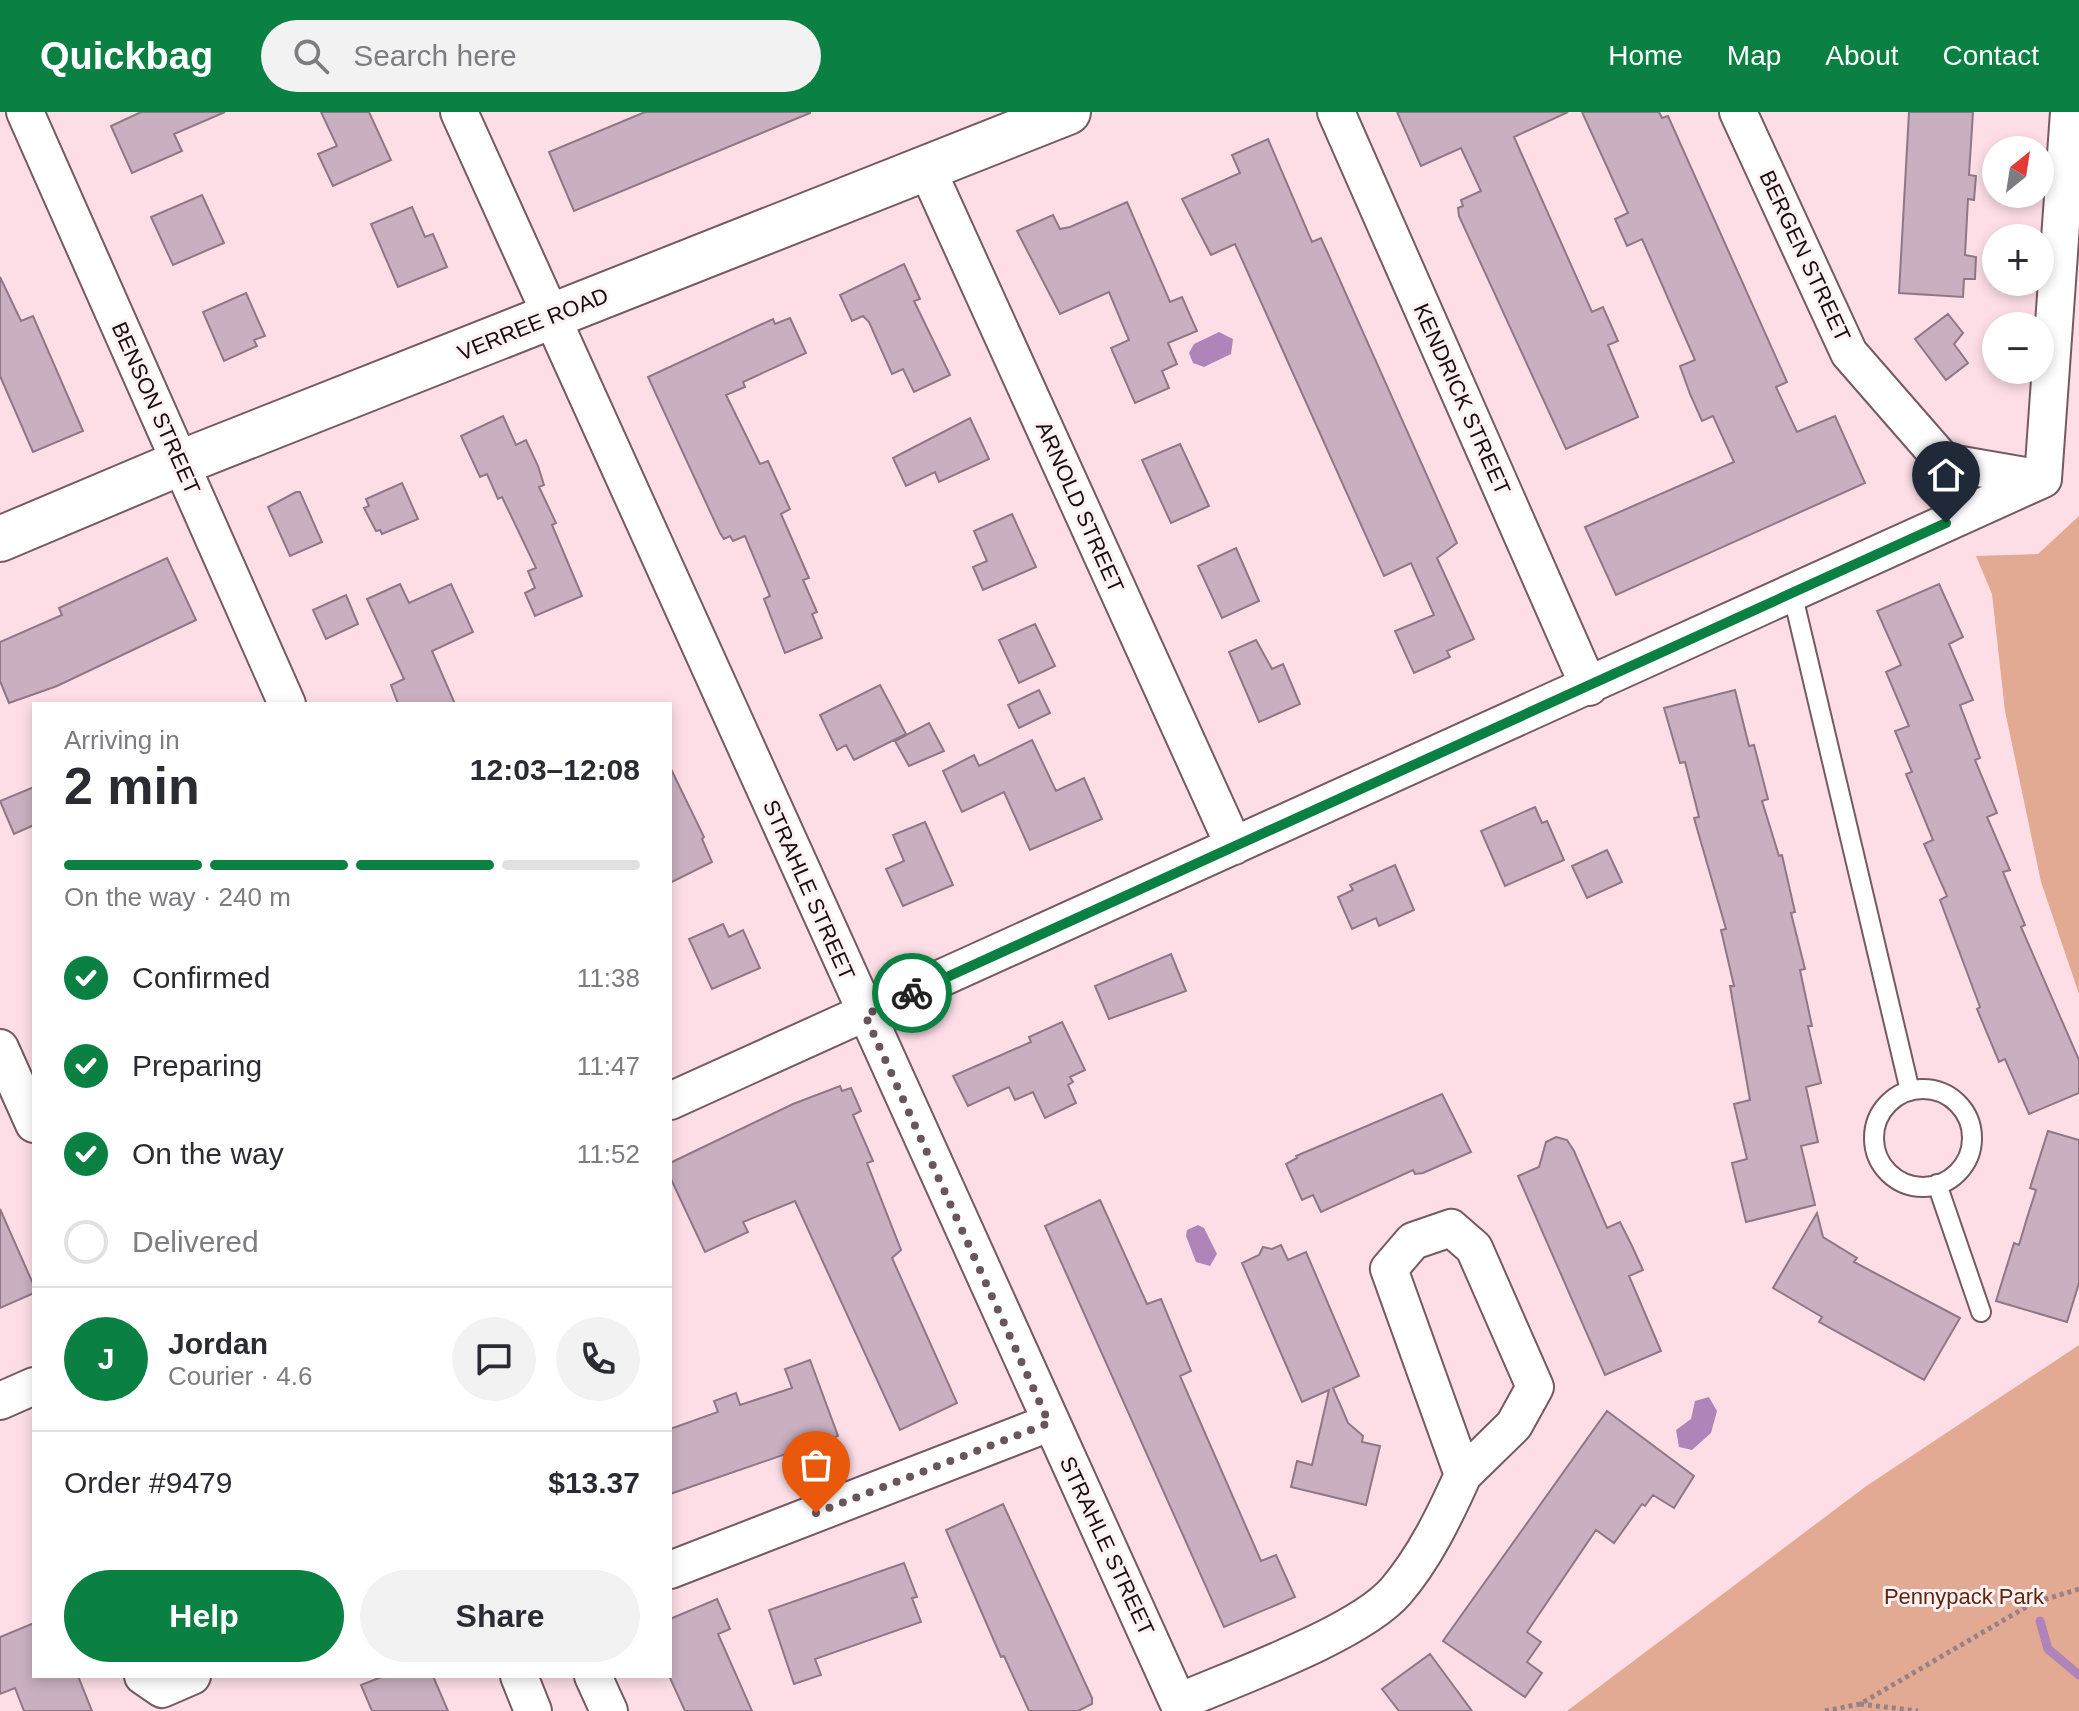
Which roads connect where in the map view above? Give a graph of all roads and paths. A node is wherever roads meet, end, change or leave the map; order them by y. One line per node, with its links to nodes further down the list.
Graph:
1 (25, 112): 9 (street, BENSON STREET)
2 (459, 112): 8 (street, STRAHLE STREET)
3 (1068, 112): 7 (main road, VERREE ROAD)
4 (1336, 112): 13 (street, KENDRICK STREET)
5 (1738, 112): 10 (street, BERGEN STREET)
6 (2069, 112): 10 (street)
7 (927, 169): 8 (main road, VERREE ROAD); 15 (street, ARNOLD STREET)
8 (553, 317): 9 (main road, VERREE ROAD); 16 (street, STRAHLE STREET)
9 (180, 463): 11 (main road, VERREE ROAD); 14 (street, BENSON STREET)
10 (2043, 479): 12 (street)
11 (0, 539)
12 (1792, 592): 13 (street); 18 (lane)
13 (1589, 687): 15 (street)
14 (286, 702)
15 (1234, 846): 16 (street)
16 (865, 1015): 19 (street); 25 (street, STRAHLE STREET)
17 (0, 1048): 20 (street)
18 (1910, 1091): 21 (lane); 21 (lane)
19 (672, 1100)
20 (32, 1120)
21 (1937, 1184): 22 (lane)
22 (1981, 1312)
23 (32, 1387): 24 (street)
24 (0, 1401)
25 (1049, 1423): 27 (street); 34 (street, STRAHLE STREET)
26 (1463, 1475): 26 (street); 34 (street)
27 (672, 1569)
28 (2079, 1589): 33 (path)
29 (146, 1678): 30 (street)
30 (187, 1678)
31 (520, 1678): 35 (street)
32 (594, 1678): 36 (street)
33 (1860, 1704): 37 (path); 38 (path)
34 (1180, 1706)
35 (533, 1711)
36 (609, 1711)
37 (1825, 1711)
38 (1918, 1711)

